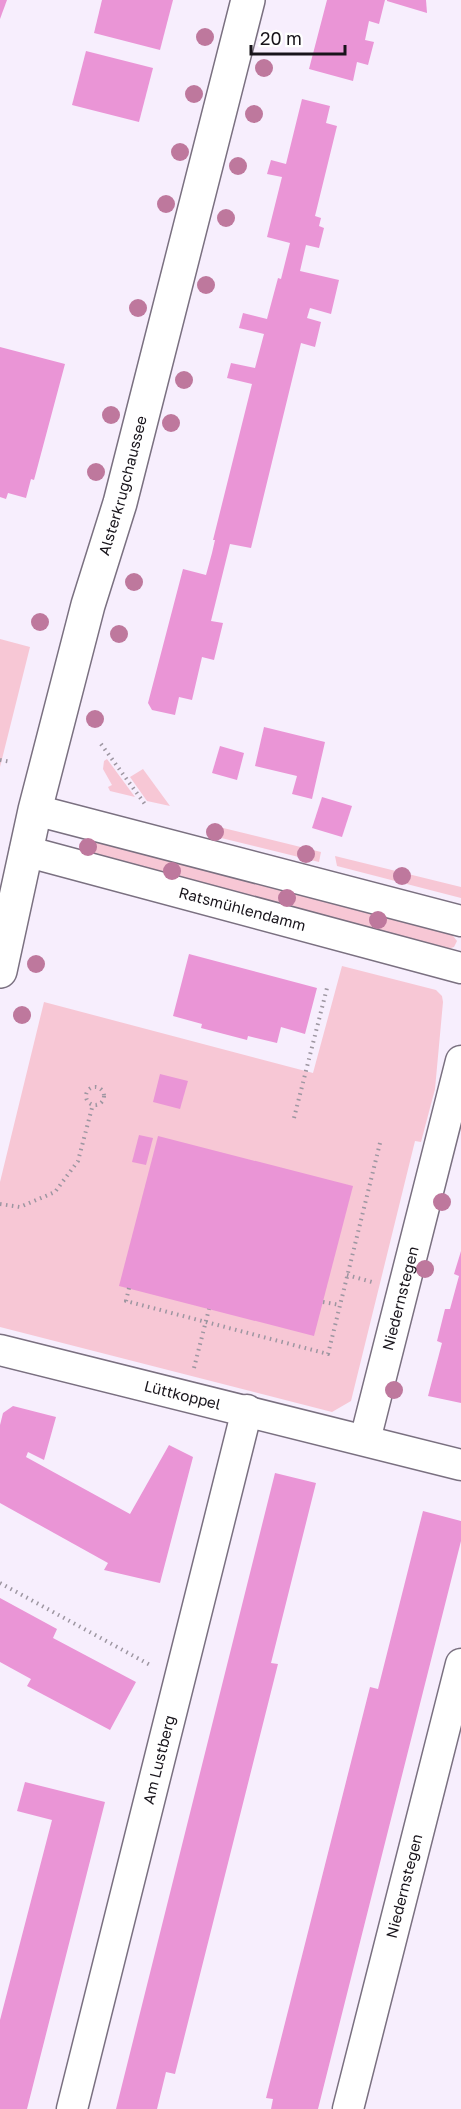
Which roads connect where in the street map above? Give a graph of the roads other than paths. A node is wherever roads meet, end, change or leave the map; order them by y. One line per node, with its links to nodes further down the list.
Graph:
1 (248, 0): 2 (main road, Alsterkrugchaussee)
2 (35, 810): 3 (main road, Alsterkrugchaussee); 4 (street)
3 (25, 851): 5 (street, Ratsmühlendamm); 6 (main road, Alsterkrugchaussee)
4 (461, 921)
5 (461, 968)
6 (0, 971)
7 (461, 1061): 10 (street, Niedernstegen)
8 (0, 1350): 9 (street, Lüttkoppel)
9 (247, 1410): 10 (street, Lüttkoppel); 14 (street, Am Lustberg)
10 (365, 1440): 11 (street)
11 (461, 1464)
12 (461, 1664): 13 (street, Niedernstegen)
13 (454, 1720): 15 (street, Niedernstegen)
14 (72, 2109)
15 (348, 2109)

